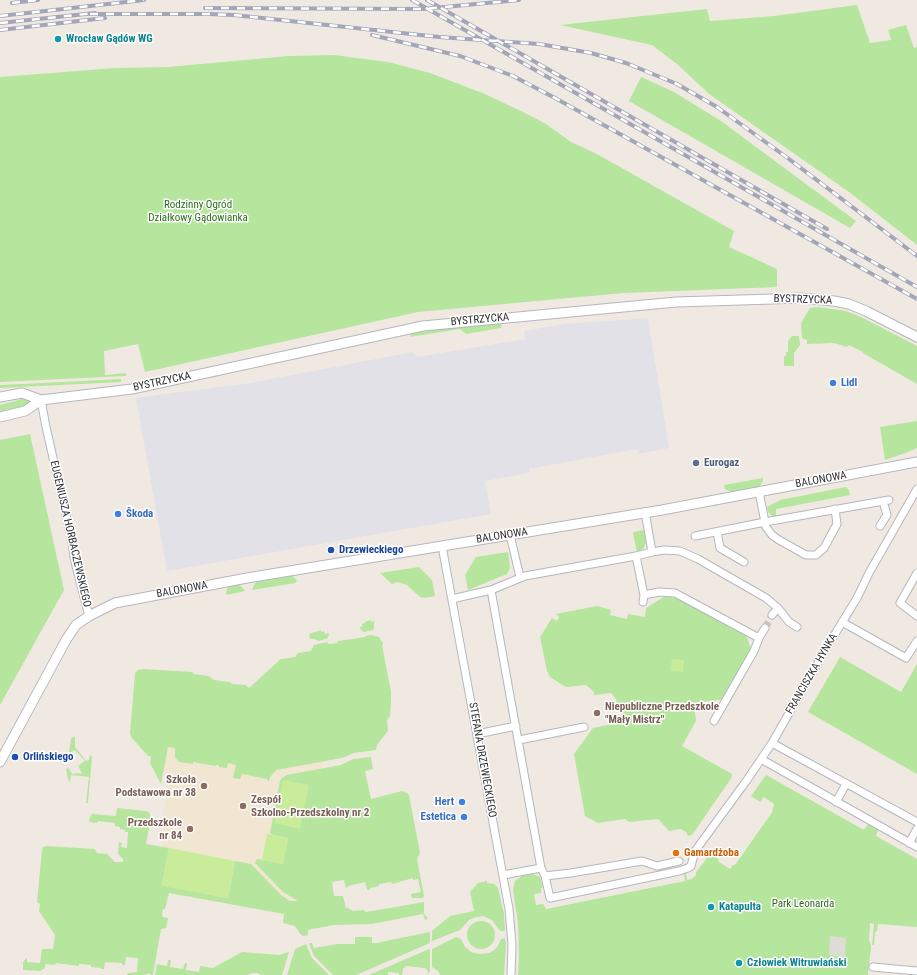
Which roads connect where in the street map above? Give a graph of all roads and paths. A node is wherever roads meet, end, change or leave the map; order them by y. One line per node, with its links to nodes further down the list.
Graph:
1 (917, 337): 3 (street, BYSTRZYCKA)
2 (0, 397): 3 (street, BYSTRZYCKA)
3 (41, 400): 4 (street, BYSTRZYCKA); 25 (street, EUGENIUSZA HORBACZEWSKIEGO)
4 (0, 417)
5 (917, 462): 7 (street, BALONOWA)
6 (917, 489): 27 (street, FRANCISZKA HYNKA)
7 (759, 492): 9 (street, BALONOWA); 10 (street)
8 (835, 510): 10 (street); 10 (street); 11 (street)
9 (645, 512): 13 (street, BALONOWA); 16 (street)
10 (766, 522): 12 (street)
11 (880, 526)
12 (717, 532): 14 (street); 18 (street)
13 (510, 535): 15 (street, BALONOWA); 20 (street)
14 (695, 536)
15 (442, 546): 22 (street, STEFANA DRZEWIECKIEGO); 25 (street, BALONOWA)
16 (652, 552): 17 (street); 23 (street)
17 (636, 556): 20 (street); 30 (street)
18 (744, 562)
19 (917, 573): 26 (street)
20 (520, 577): 21 (street)
21 (491, 590): 22 (street); 33 (street)
22 (452, 599): 35 (street, STEFANA DRZEWIECKIEGO)
23 (778, 608): 24 (street); 28 (street)
24 (772, 615)
25 (89, 616): 39 (street, EUGENIUSZA HORBACZEWSKIEGO)
26 (917, 616)
27 (842, 622): 31 (street); 37 (street, FRANCISZKA HYNKA)
28 (798, 627)
29 (764, 628): 30 (street)
30 (759, 638): 32 (street)
31 (917, 641)
32 (714, 721)
33 (516, 726): 35 (street); 36 (street)
34 (584, 727): 36 (street)
35 (477, 734): 50 (street, STEFANA DRZEWIECKIEGO)
36 (519, 740): 48 (street)
37 (772, 743): 38 (street, FRANCISZKA HYNKA); 40 (street)
38 (761, 759): 41 (street); 49 (street, FRANCISZKA HYNKA)
39 (0, 762)
40 (846, 784): 41 (street); 42 (street)
41 (836, 802): 44 (street)
42 (917, 822)
43 (917, 829): 44 (street)
44 (909, 843): 45 (street)
45 (917, 847)
46 (679, 861): 47 (street)
47 (669, 864): 49 (street); 51 (street)
48 (541, 868): 50 (street); 51 (street)
49 (671, 873): 51 (street)
50 (503, 875): 54 (street, STEFANA DRZEWIECKIEGO)
51 (545, 876)
52 (873, 967): 53 (street)
53 (917, 971)
54 (511, 975)

